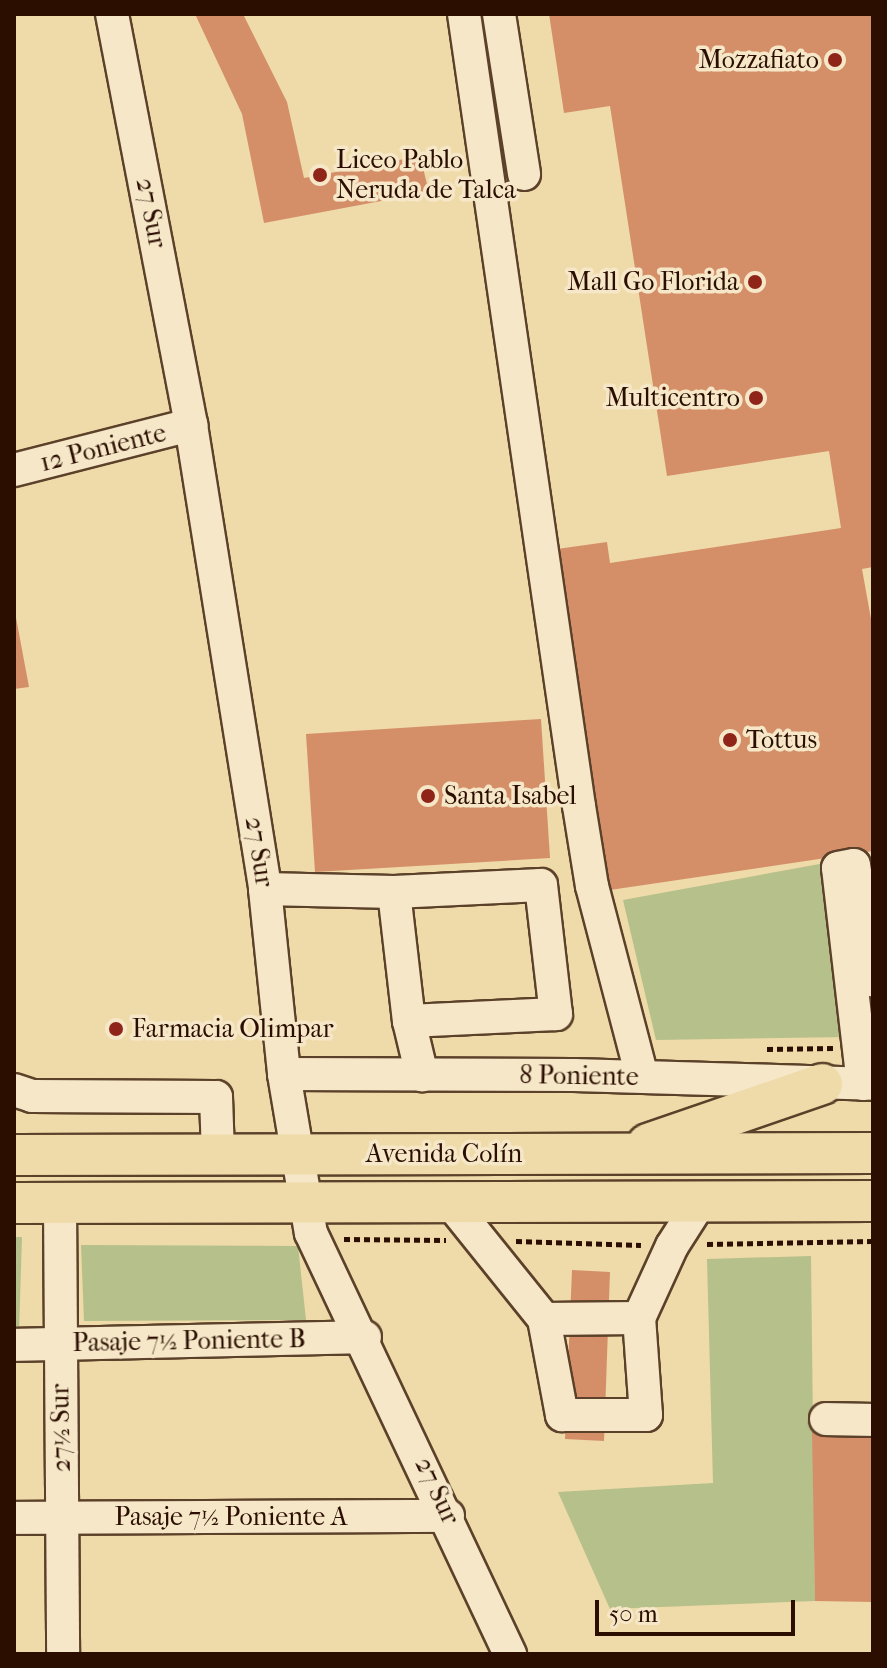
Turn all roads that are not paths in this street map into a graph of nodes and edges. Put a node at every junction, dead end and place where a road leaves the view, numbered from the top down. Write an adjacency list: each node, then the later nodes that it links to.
1 (112, 14): 5 (street, 27 Sur)
2 (464, 14): 13 (street)
3 (499, 14): 4 (street)
4 (524, 174)
5 (191, 425): 6 (street, 12 Poniente); 7 (street, 27 Sur)
6 (14, 470)
7 (265, 889): 8 (street); 11 (street, 27 Sur)
8 (394, 892): 10 (street); 10 (street)
9 (873, 980): 15 (street)
10 (409, 1021): 12 (street)
11 (284, 1074): 12 (street, 8 Poniente); 21 (street, 27 Sur)
12 (422, 1075): 13 (street, 8 Poniente)
13 (642, 1077): 14 (street, 8 Poniente)
14 (822, 1084): 15 (street, 8 Poniente); 18 (main road)
15 (868, 1084)
16 (14, 1090): 20 (street)
17 (873, 1153): 18 (main road, Avenida Colín)
18 (622, 1154): 21 (main road, Avenida Colín)
19 (14, 1155): 20 (main road, Avenida Colín)
20 (218, 1155): 21 (main road, Avenida Colín)
21 (299, 1155): 27 (street, 27 Sur)
22 (873, 1201): 24 (main road, Avenida Colín)
23 (450, 1202): 24 (main road, Avenida Colín); 27 (main road, Avenida Colín); 29 (street)
24 (700, 1202): 28 (street)
25 (14, 1203): 26 (main road, Avenida Colín)
26 (60, 1203): 27 (main road, Avenida Colín); 31 (street, 27½ Sur)
27 (310, 1218): 30 (street, 27 Sur)
28 (639, 1318): 29 (street); 29 (street)
29 (544, 1319)
30 (365, 1337): 31 (street, Pasaje 7½ Poniente B); 35 (street, 27 Sur)
31 (60, 1344): 32 (street, Pasaje 7½ Poniente B); 37 (street, 27½ Sur)
32 (14, 1345)
33 (826, 1419): 34 (street)
34 (873, 1420)
35 (448, 1516): 37 (street, Pasaje 7½ Poniente A); 39 (street, 27 Sur)
36 (14, 1518): 37 (street, Pasaje 7½ Poniente A)
37 (62, 1518): 38 (street, 27½ Sur)
38 (63, 1654)
39 (510, 1654)

